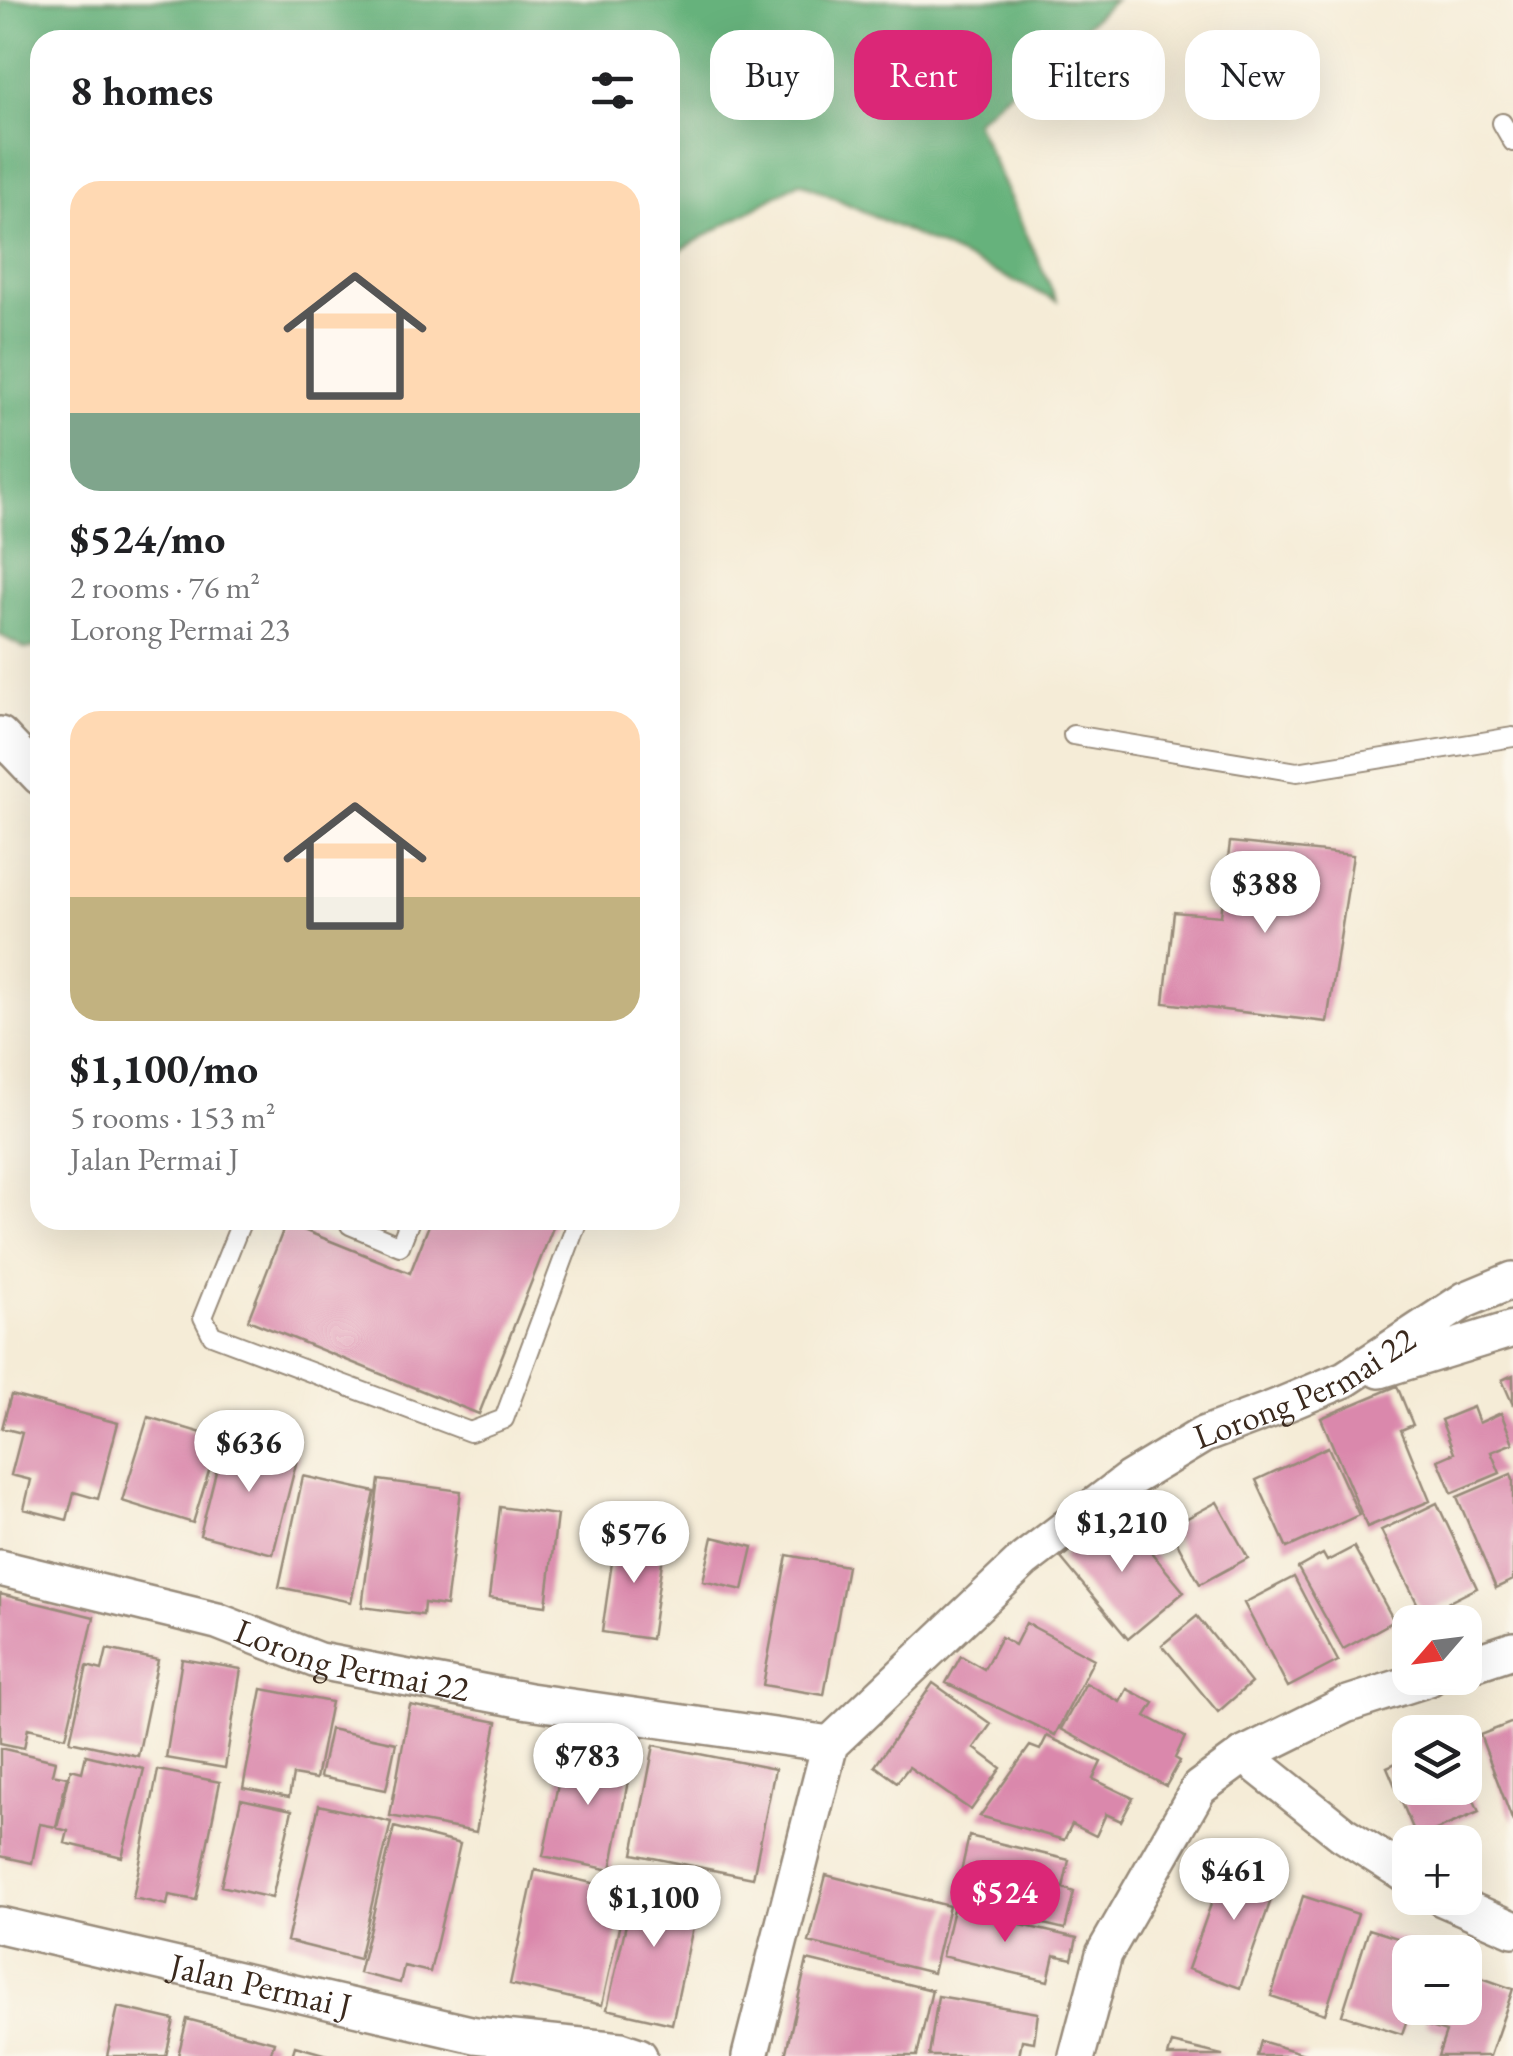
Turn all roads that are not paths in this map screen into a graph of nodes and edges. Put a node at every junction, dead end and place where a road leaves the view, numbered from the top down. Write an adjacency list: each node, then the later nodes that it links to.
1 (1502, 122): 2 (lane)
2 (1513, 142)
3 (0, 735): 6 (street)
4 (1074, 735): 5 (lane)
5 (1513, 737)
6 (30, 766)
7 (238, 1230): 10 (lane)
8 (365, 1230): 9 (lane)
9 (406, 1230)
10 (574, 1230)
11 (1513, 1280): 13 (street, Lorong Permai 22)
12 (1513, 1329): 13 (street)
13 (1345, 1379): 18 (street, Lorong Permai 22)
14 (0, 1568): 18 (street, Lorong Permai 22)
15 (1513, 1650): 16 (street)
16 (1482, 1660)
17 (1392, 1690): 19 (street)
18 (830, 1744): 25 (street)
19 (1244, 1755): 20 (street); 26 (street)
20 (1392, 1865)
21 (1481, 1915): 23 (street)
22 (0, 1924): 24 (street, Jalan Permai J)
23 (1513, 1929)
24 (639, 2056)
25 (750, 2056)
26 (1076, 2056)

